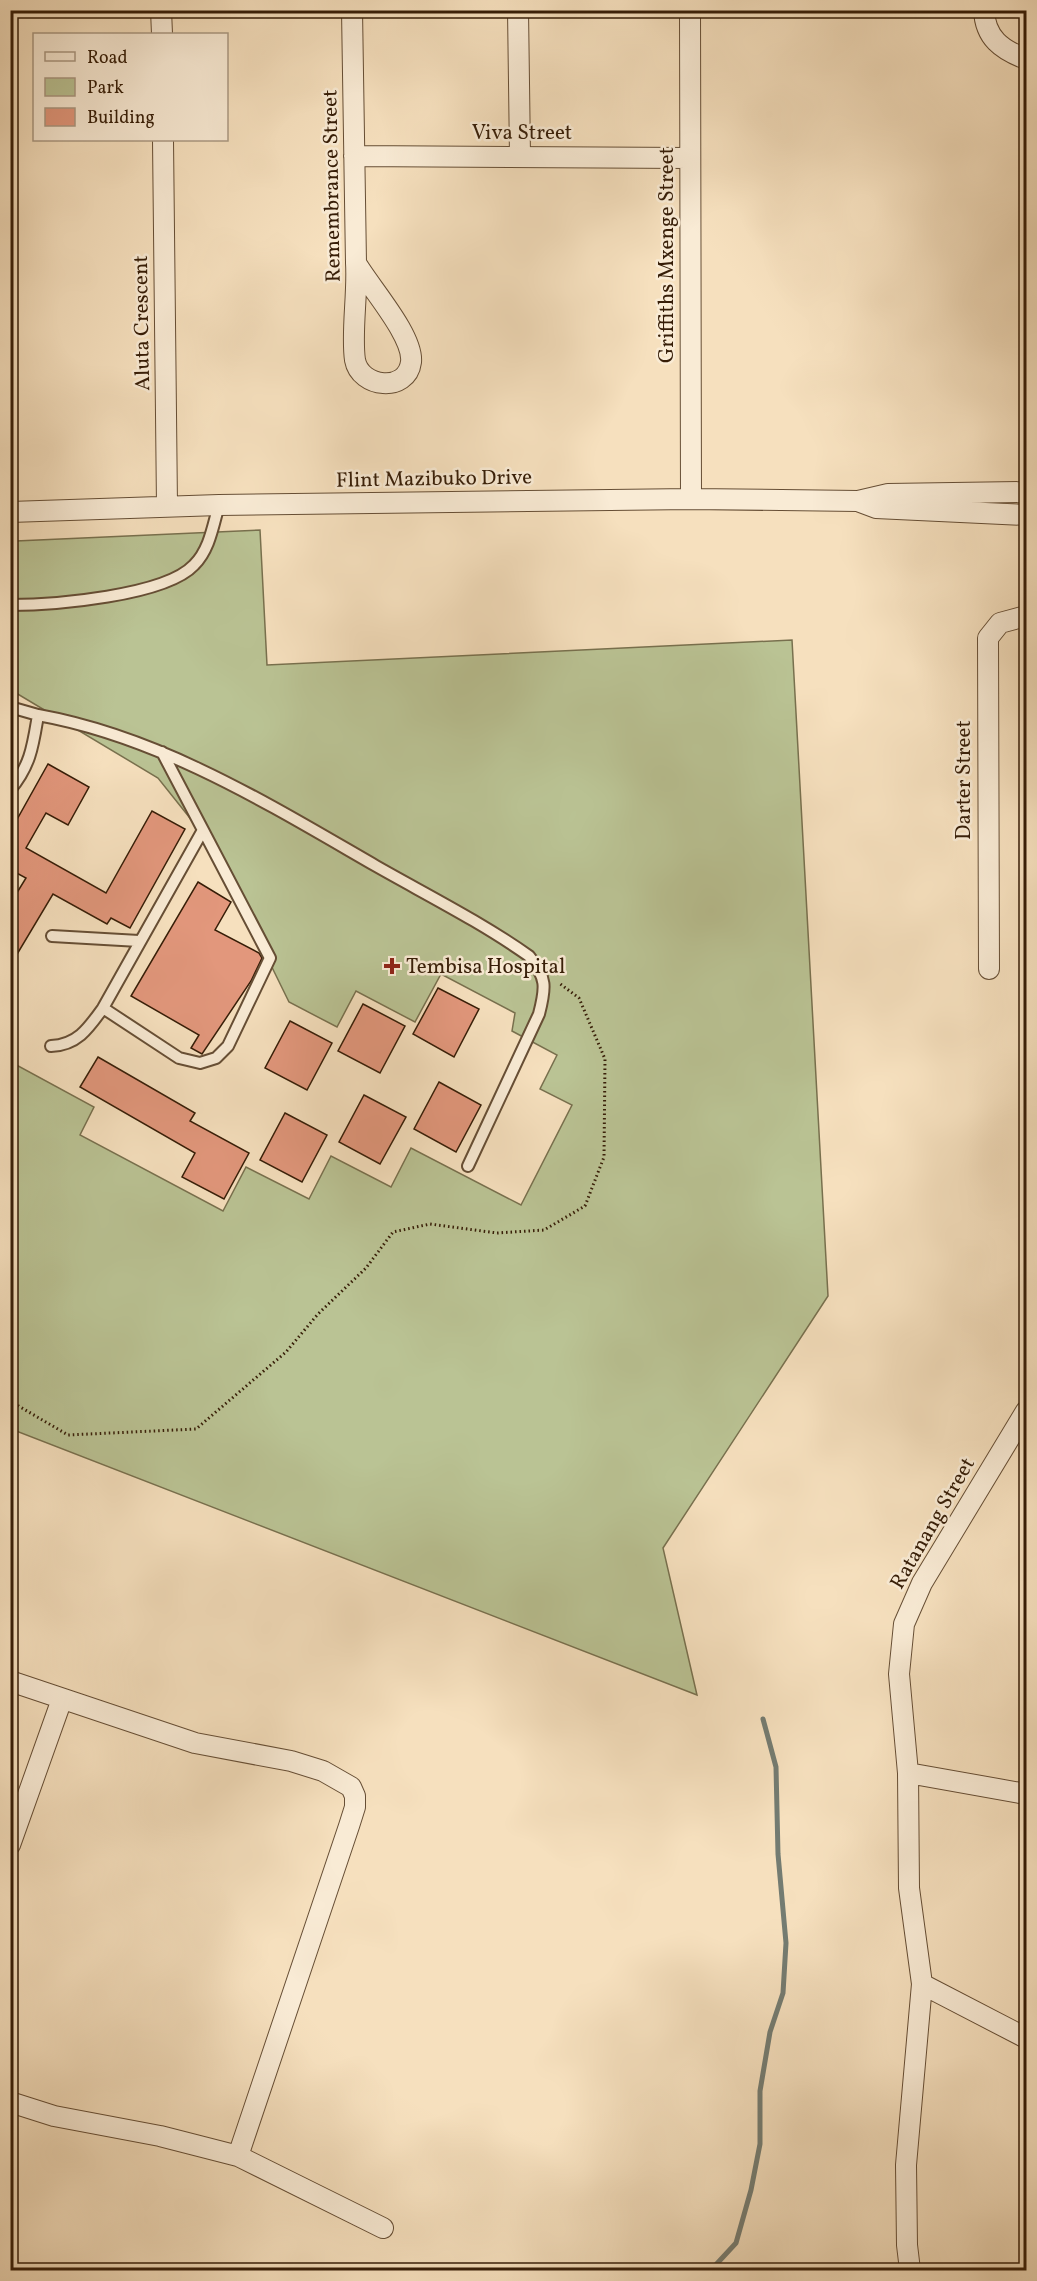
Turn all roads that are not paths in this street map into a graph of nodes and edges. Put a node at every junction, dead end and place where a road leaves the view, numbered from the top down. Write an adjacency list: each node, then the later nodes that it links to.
1 (161, 10): 6 (street)
2 (352, 10): 9 (street, Remembrance Street)
3 (518, 10): 10 (street)
4 (690, 10): 11 (street, Griffiths Mxenge Street)
5 (984, 10): 7 (street)
6 (162, 33)
7 (1026, 59)
8 (163, 141): 17 (street, Aluta Crescent)
9 (354, 156): 10 (street, Viva Street); 12 (street, Remembrance Street)
10 (520, 156): 11 (street, Viva Street)
11 (689, 158): 14 (street, Griffiths Mxenge Street)
12 (356, 263): 12 (street, Remembrance Street)
13 (1026, 492): 15 (street, Flint Mazibuko Drive)
14 (691, 499): 15 (street, Flint Mazibuko Drive); 16 (street, Flint Mazibuko Drive)
15 (858, 501): 19 (street, Flint Mazibuko Drive)
16 (219, 505): 17 (street, Flint Mazibuko Drive); 20 (lane)
17 (166, 506): 18 (street, Flint Mazibuko Drive)
18 (10, 512)
19 (1026, 515)
20 (10, 605)
21 (1026, 616): 29 (street, Darter Street)
22 (10, 707): 23 (lane)
23 (38, 715): 24 (lane); 25 (lane)
24 (162, 752): 26 (lane); 32 (lane)
25 (10, 790)
26 (202, 830): 28 (lane); 30 (lane)
27 (52, 936): 28 (lane)
28 (139, 941): 30 (lane)
29 (988, 969)
30 (103, 1008): 31 (lane)
31 (51, 1046)
32 (468, 1166)
33 (1026, 1411): 36 (street, Ratanang Street)
34 (10, 1681): 35 (street)
35 (62, 1699): 38 (street); 43 (street)
36 (908, 1773): 37 (street); 40 (street, Ratanang Street)
37 (1026, 1794)
38 (16, 1814): 39 (street)
39 (10, 1845)
40 (922, 1984): 41 (street); 45 (street, Ratanang Street)
41 (1026, 2038)
42 (10, 2102): 43 (street)
43 (238, 2156): 44 (street)
44 (382, 2228)
45 (910, 2271)

